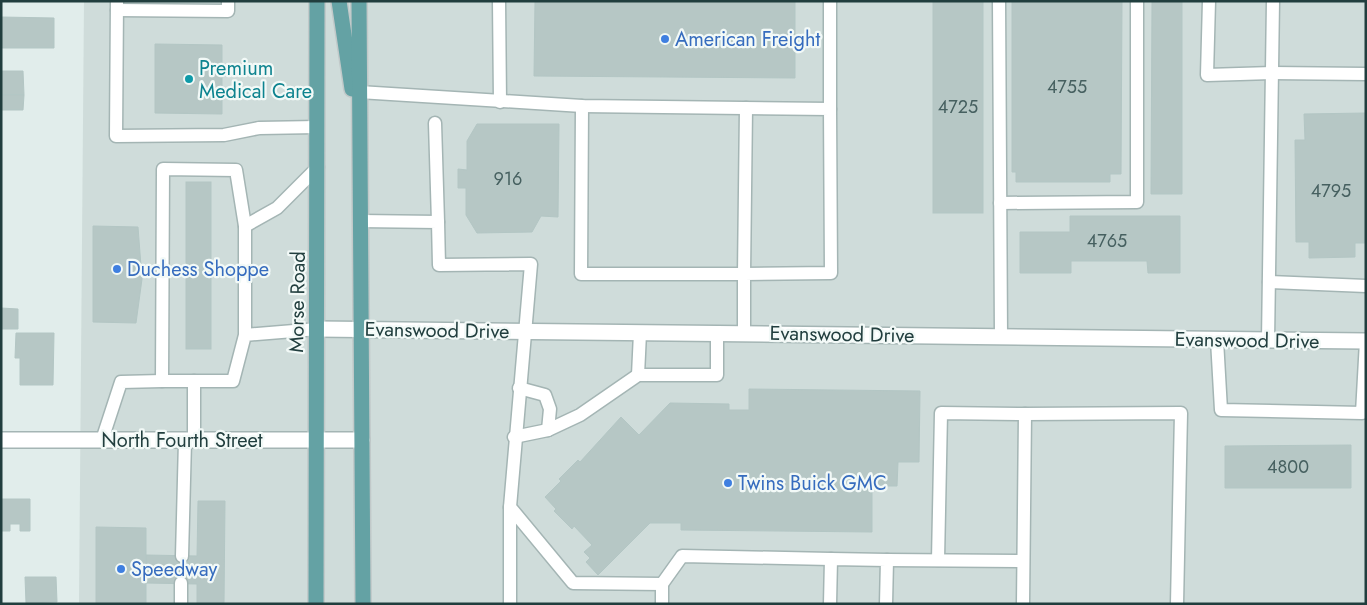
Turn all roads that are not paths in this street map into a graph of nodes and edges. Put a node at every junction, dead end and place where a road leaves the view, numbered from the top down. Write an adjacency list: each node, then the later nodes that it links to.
1 (228, 1): 11 (lane)
2 (317, 1): 20 (main road, Morse Road)
3 (339, 1): 21 (main road)
4 (359, 1): 14 (main road)
5 (499, 1): 15 (lane)
6 (830, 1): 18 (lane)
7 (1000, 1): 23 (lane)
8 (1137, 1): 23 (lane)
9 (1209, 1): 12 (lane)
10 (1273, 1): 12 (lane)
11 (117, 6): 20 (lane)
12 (1272, 73): 13 (lane); 28 (lane)
13 (1366, 74)
14 (359, 92): 15 (lane); 21 (main road)
15 (500, 102): 16 (lane)
16 (582, 106): 17 (lane); 27 (lane)
17 (746, 108): 18 (lane); 27 (lane)
18 (830, 109): 27 (lane)
19 (435, 123): 25 (lane)
20 (318, 127): 22 (main road, Morse Road)
21 (360, 135): 24 (main road)
22 (318, 167): 26 (lane); 30 (main road, Morse Road)
23 (1000, 203): 37 (lane)
24 (360, 221): 25 (lane); 31 (main road)
25 (438, 222): 32 (lane)
26 (245, 226): 36 (lane); 42 (lane)
27 (744, 274): 35 (lane)
28 (1269, 282): 29 (lane); 39 (lane)
29 (1366, 286)
30 (318, 329): 31 (street, Evanswood Drive); 36 (lane); 52 (main road, Morse Road)
31 (361, 329): 32 (street, Evanswood Drive); 50 (main road)
32 (526, 331): 33 (street, Evanswood Drive); 44 (lane)
33 (640, 333): 34 (street, Evanswood Drive); 41 (lane)
34 (717, 333): 35 (street, Evanswood Drive); 41 (lane)
35 (744, 333): 37 (street, Evanswood Drive)
36 (245, 335): 43 (lane)
37 (1001, 336): 38 (street, Evanswood Drive)
38 (1217, 340): 39 (street, Evanswood Drive); 40 (lane)
39 (1268, 341): 40 (street, Evanswood Drive)
40 (1366, 341)
41 (638, 375): 46 (lane)
42 (162, 381): 43 (lane); 49 (lane)
43 (194, 381): 51 (lane)
44 (519, 388): 46 (lane); 47 (lane)
45 (1025, 414): 57 (lane); 58 (lane); 69 (lane)
46 (548, 430): 47 (lane)
47 (514, 437): 53 (lane)
48 (1, 440): 49 (street, North Fourth Street)
49 (102, 440): 51 (street, North Fourth Street)
50 (362, 440): 52 (street, North Fourth Street); 63 (main road)
51 (190, 441): 52 (street, North Fourth Street); 54 (lane)
52 (315, 441): 62 (main road, Morse Road)
53 (510, 506): 60 (lane); 64 (lane)
54 (182, 556)
55 (831, 559): 56 (lane); 60 (lane); 66 (lane)
56 (887, 560): 57 (lane); 67 (lane)
57 (938, 560): 58 (lane)
58 (1023, 561): 68 (lane)
59 (181, 583): 61 (lane)
60 (662, 584): 65 (lane)
61 (181, 604)
62 (316, 604)
63 (363, 604)
64 (510, 604)
65 (662, 604)
66 (830, 604)
67 (886, 604)
68 (1023, 604)
69 (1177, 604)

